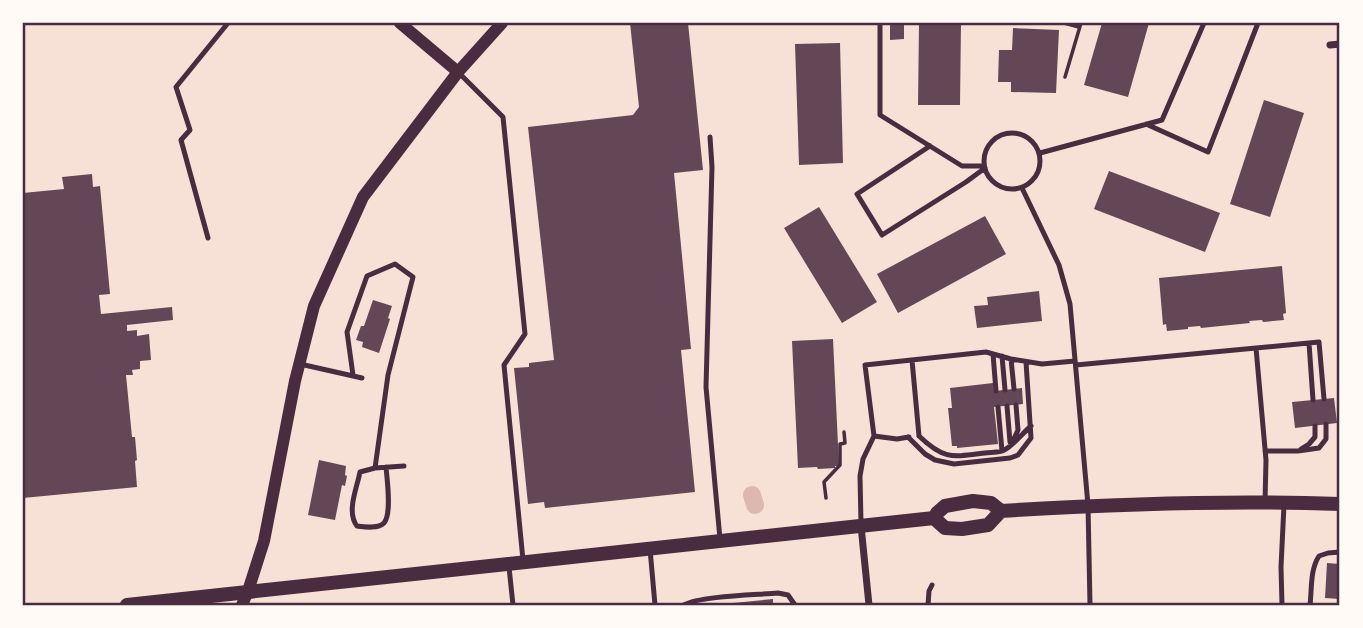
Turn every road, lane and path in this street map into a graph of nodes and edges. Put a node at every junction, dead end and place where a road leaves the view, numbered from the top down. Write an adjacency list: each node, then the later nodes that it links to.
1 (228, 23): 19 (lane)
2 (400, 23): 11 (street)
3 (502, 23): 11 (street)
4 (880, 23): 15 (lane)
5 (1064, 23): 8 (path)
6 (1204, 23): 13 (lane)
7 (1258, 23): 13 (lane)
8 (1080, 25): 12 (path)
9 (1340, 44): 10 (street)
10 (1330, 45)
11 (458, 72): 27 (street); 64 (lane)
12 (1065, 76)
13 (1146, 124): 16 (lane)
14 (710, 137): 61 (lane)
15 (930, 146): 17 (lane); 17 (lane)
16 (1040, 153): 17 (lane); 18 (lane)
17 (985, 167): 18 (lane)
18 (1022, 188): 28 (lane)
19 (208, 238)
20 (1308, 343): 21 (lane); 34 (lane); 35 (lane)
21 (1256, 348): 28 (lane); 48 (lane)
22 (993, 354): 23 (lane); 25 (lane); 33 (lane)
23 (1002, 356): 24 (lane); 32 (lane)
24 (1012, 359): 26 (lane); 31 (lane)
25 (912, 360): 43 (lane); 44 (lane)
26 (1026, 362): 28 (lane); 40 (lane)
27 (300, 363): 29 (lane); 66 (street)
28 (1075, 363): 57 (lane)
29 (353, 375): 30 (lane); 52 (lane)
30 (362, 378)
31 (1014, 389)
32 (1005, 390)
33 (996, 391)
34 (1324, 399)
35 (1313, 400)
36 (1016, 405): 46 (lane)
37 (1007, 406): 46 (lane)
38 (998, 407): 47 (lane)
39 (1326, 424): 49 (lane)
40 (1031, 426): 45 (lane); 46 (lane)
41 (1315, 426): 49 (lane)
42 (844, 432): 53 (path)
43 (874, 436): 45 (lane); 60 (lane)
44 (919, 436): 45 (lane); 47 (lane)
45 (908, 437)
46 (1011, 446): 47 (lane)
47 (1002, 451)
48 (1265, 451): 49 (lane); 54 (lane)
49 (1298, 451)
50 (404, 466): 51 (lane)
51 (386, 467): 52 (lane); 52 (lane)
52 (375, 468)
53 (826, 498)
54 (1265, 502): 55 (main road); 57 (main road)
55 (1284, 502): 56 (main road); 76 (lane)
56 (1340, 504)
57 (1088, 505): 58 (main road); 75 (lane)
58 (1001, 511): 59 (main road); 59 (main road)
59 (934, 518): 60 (main road)
60 (861, 525): 61 (main road); 73 (street)
61 (720, 541): 62 (main road)
62 (649, 549): 64 (main road); 70 (lane)
63 (1340, 552): 77 (lane)
64 (516, 564): 66 (main road); 69 (lane)
65 (932, 585): 74 (lane)
66 (248, 591): 67 (main road); 68 (street)
67 (127, 605)
68 (242, 605)
69 (513, 605)
70 (655, 605)
71 (684, 605): 72 (lane)
72 (795, 605)
73 (869, 605)
74 (928, 605)
75 (1090, 605)
76 (1282, 605)
77 (1310, 605)

